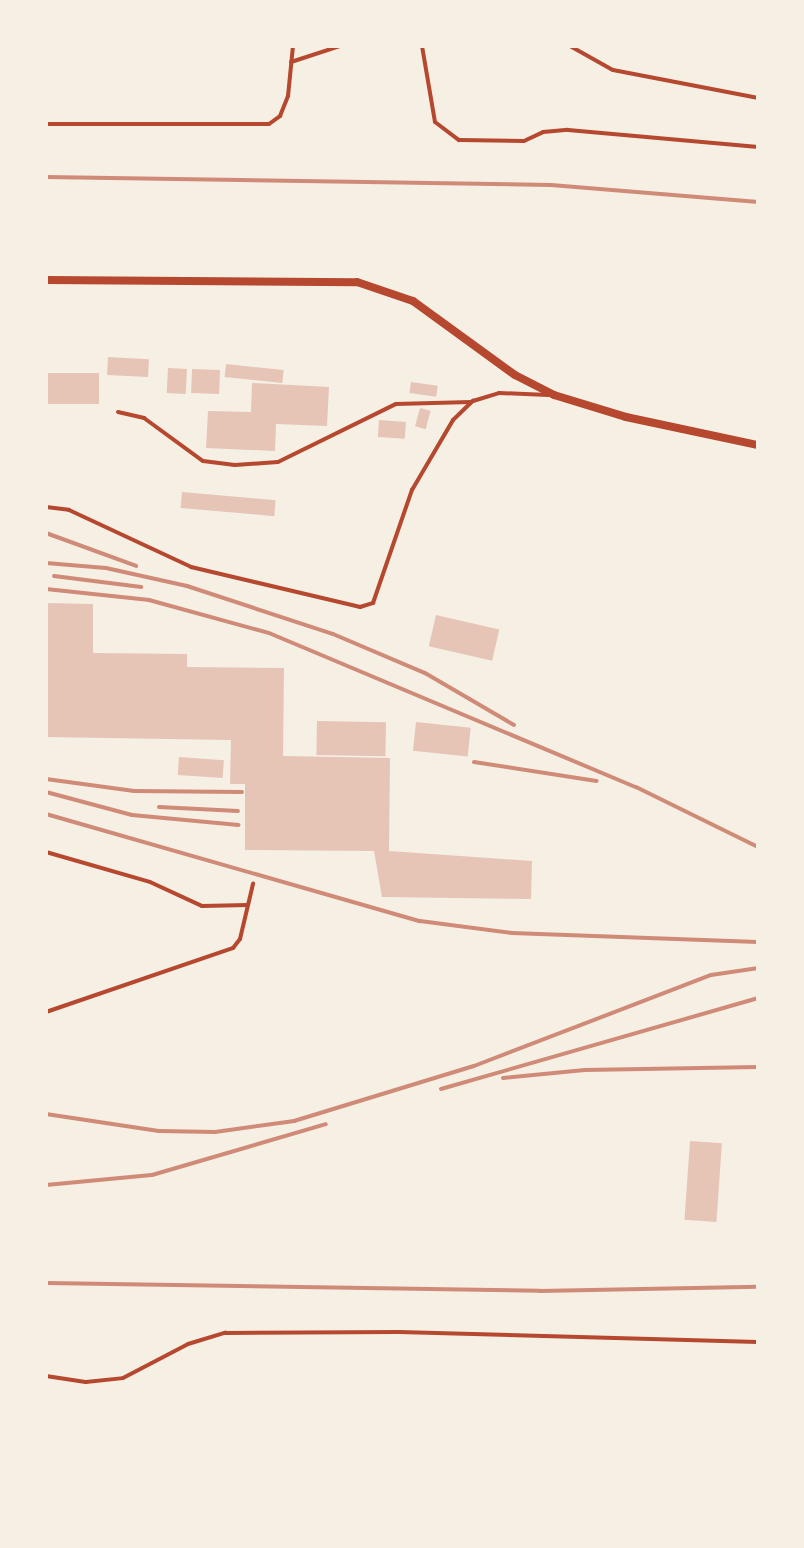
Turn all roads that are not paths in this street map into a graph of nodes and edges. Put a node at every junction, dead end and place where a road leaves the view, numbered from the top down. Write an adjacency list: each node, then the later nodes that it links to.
1 (293, 46): 5 (lane)
2 (340, 46): 5 (lane)
3 (422, 46): 8 (lane)
4 (570, 46): 6 (lane)
5 (291, 62): 7 (lane)
6 (758, 98)
7 (46, 124)
8 (758, 147)
9 (46, 280): 10 (street)
10 (554, 395): 11 (lane); 13 (street)
11 (473, 401): 12 (lane); 14 (lane)
12 (118, 412)
13 (758, 445)
14 (46, 507)
15 (46, 852): 17 (lane)
16 (253, 884): 17 (lane)
17 (248, 905): 18 (lane)
18 (46, 1012)
19 (758, 1342): 20 (lane)
20 (46, 1376)

